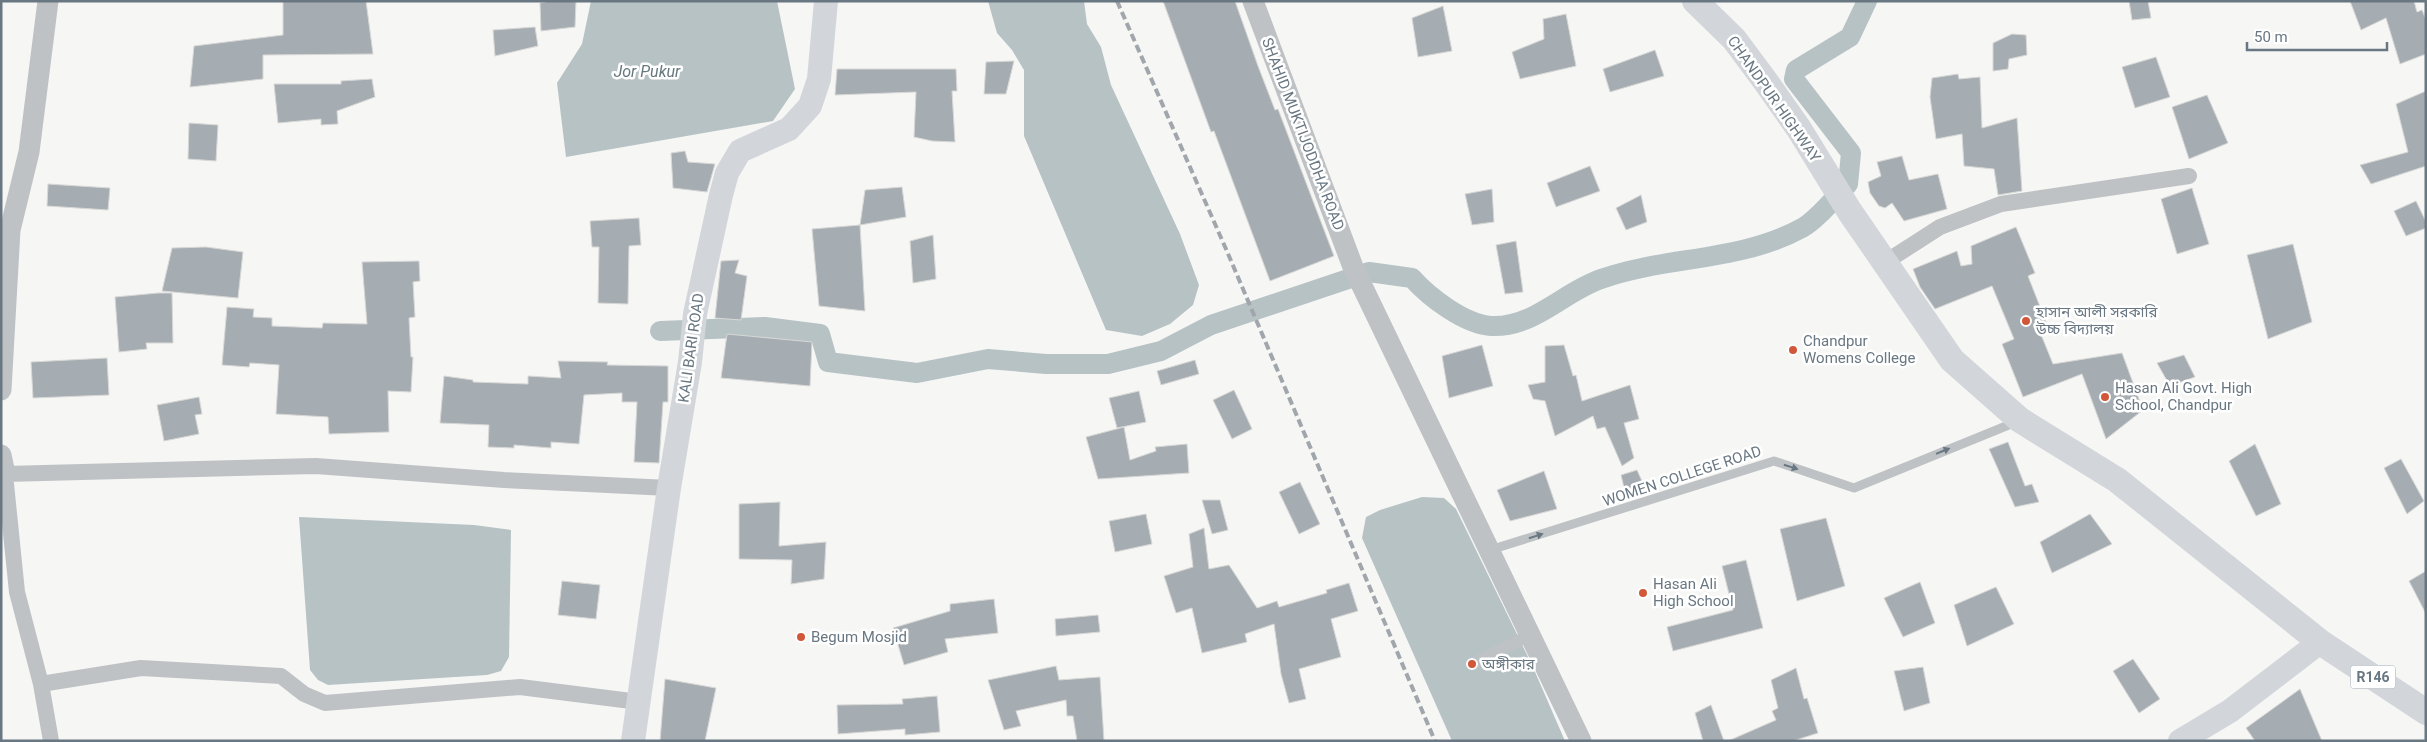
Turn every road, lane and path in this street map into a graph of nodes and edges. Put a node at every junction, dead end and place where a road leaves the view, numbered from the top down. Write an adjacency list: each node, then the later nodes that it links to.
1 (48, 1): 7 (street)
2 (826, 1): 10 (main road, KALI BARI ROAD)
3 (1253, 1): 11 (street, SHAHID MUKTIJODDHA ROAD)
4 (1695, 1): 6 (main road, CHANDPUR HIGHWAY)
5 (2189, 176): 6 (street)
6 (1884, 263): 8 (main road, CHANDPUR HIGHWAY)
7 (1, 390)
8 (2020, 420): 11 (lane, WOMEN COLLEGE ROAD, one-way to 8); 13 (main road, CHANDPUR HIGHWAY)
9 (3, 464): 10 (street); 15 (street)
10 (669, 488): 16 (main road, KALI BARI ROAD)
11 (1490, 551): 12 (street, SHAHID MUKTIJODDHA ROAD)
12 (1530, 635): 14 (street); 20 (street, SHAHID MUKTIJODDHA ROAD)
13 (2320, 642): 17 (main road, R146); 21 (main road)
14 (1472, 664)
15 (41, 684): 16 (street); 18 (street)
16 (639, 702): 19 (main road, KALI BARI ROAD)
17 (2426, 712)
18 (51, 741)
19 (633, 741)
20 (1581, 741)
21 (2180, 741)

